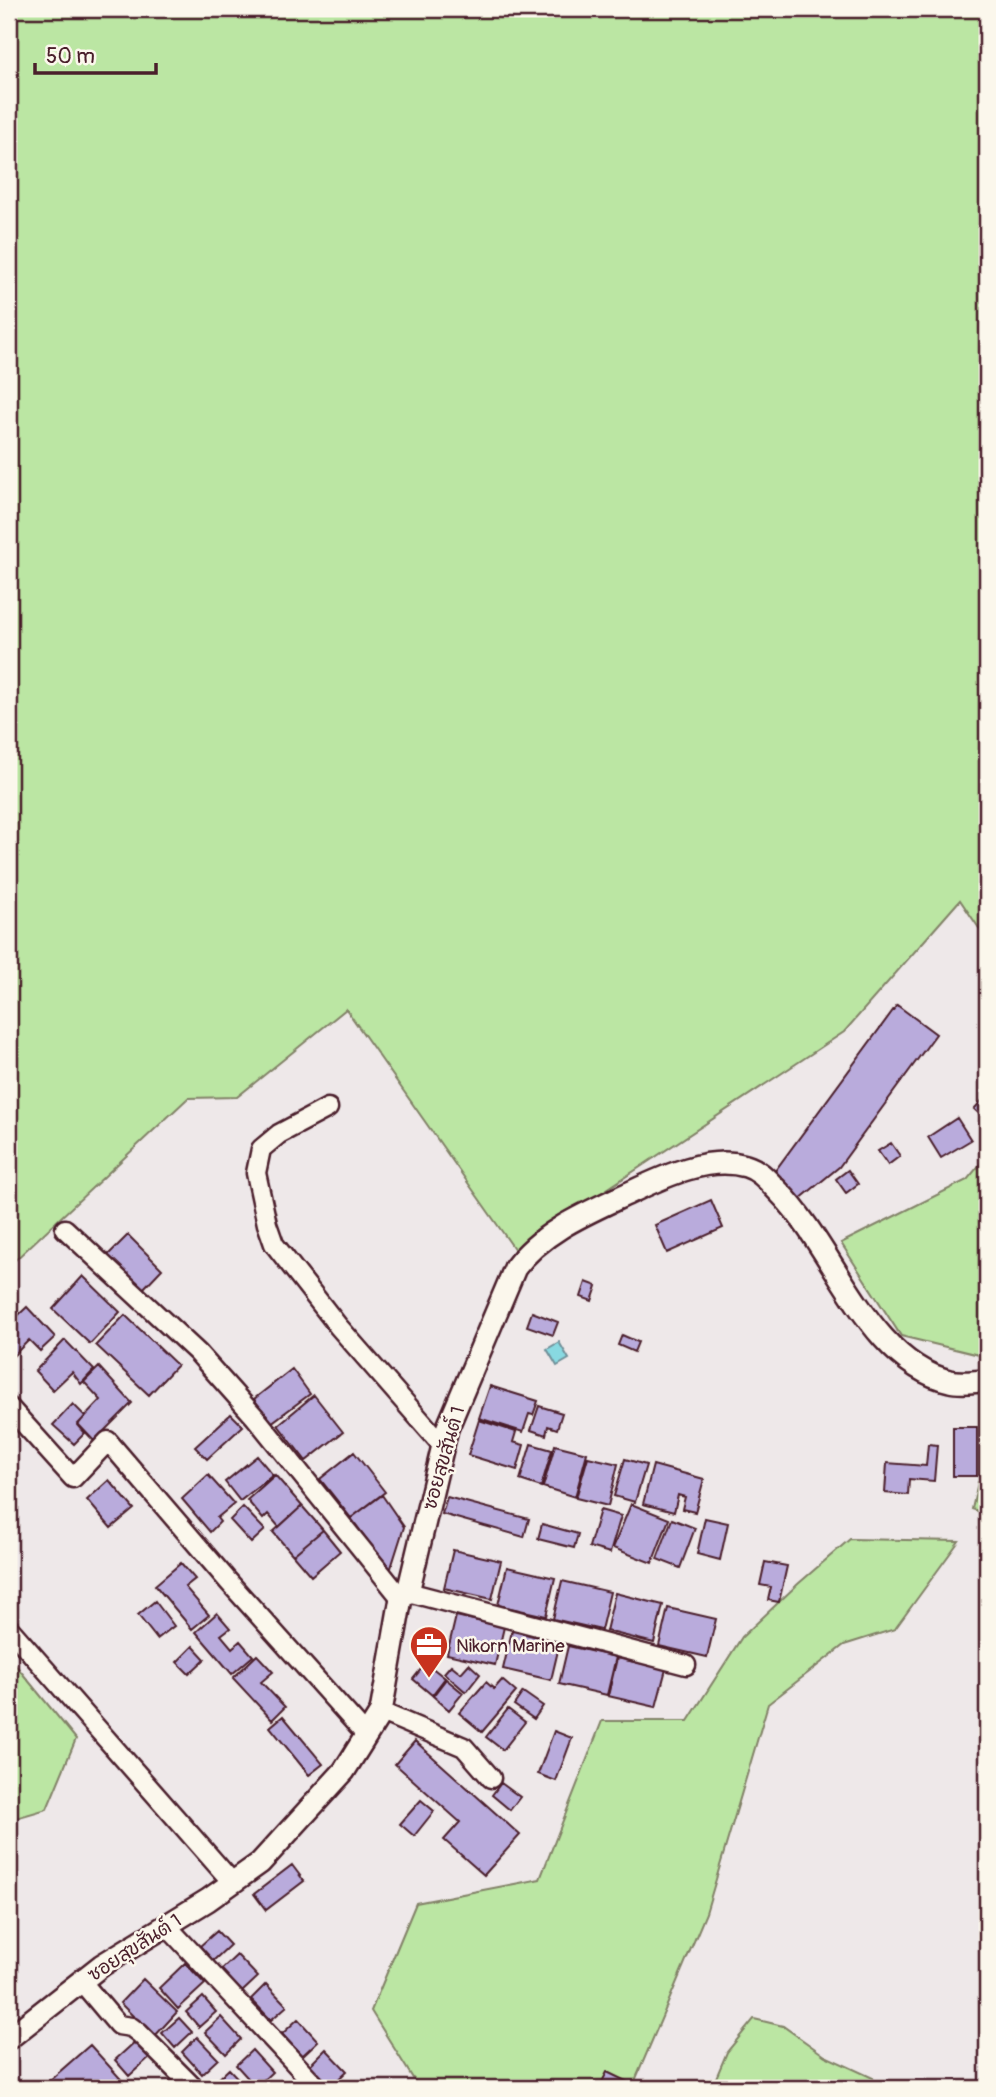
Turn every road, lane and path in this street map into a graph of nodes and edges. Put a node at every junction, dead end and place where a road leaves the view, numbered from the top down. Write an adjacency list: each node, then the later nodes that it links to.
1 (328, 1108): 5 (street)
2 (65, 1230): 6 (street)
3 (987, 1381): 5 (street, ซอยสุขสันต์ 1)
4 (9, 1407): 10 (street)
5 (443, 1446): 6 (street, ซอยสุขสันต์ 1)
6 (405, 1595): 8 (street); 9 (street, ซอยสุขสันต์ 1)
7 (9, 1628): 12 (street)
8 (686, 1665)
9 (381, 1712): 10 (street, ซอยสุขสันต์ 1); 11 (street)
10 (368, 1736): 12 (street, ซอยสุขสันต์ 1)
11 (491, 1778)
12 (232, 1882): 13 (street, ซอยสุขสันต์ 1)
13 (166, 1925): 14 (street, ซอยสุขสันต์ 1); 17 (street)
14 (80, 1981): 15 (street, ซอยสุขสันต์ 1); 16 (street)
15 (9, 2038)
16 (194, 2088)
17 (318, 2088)

